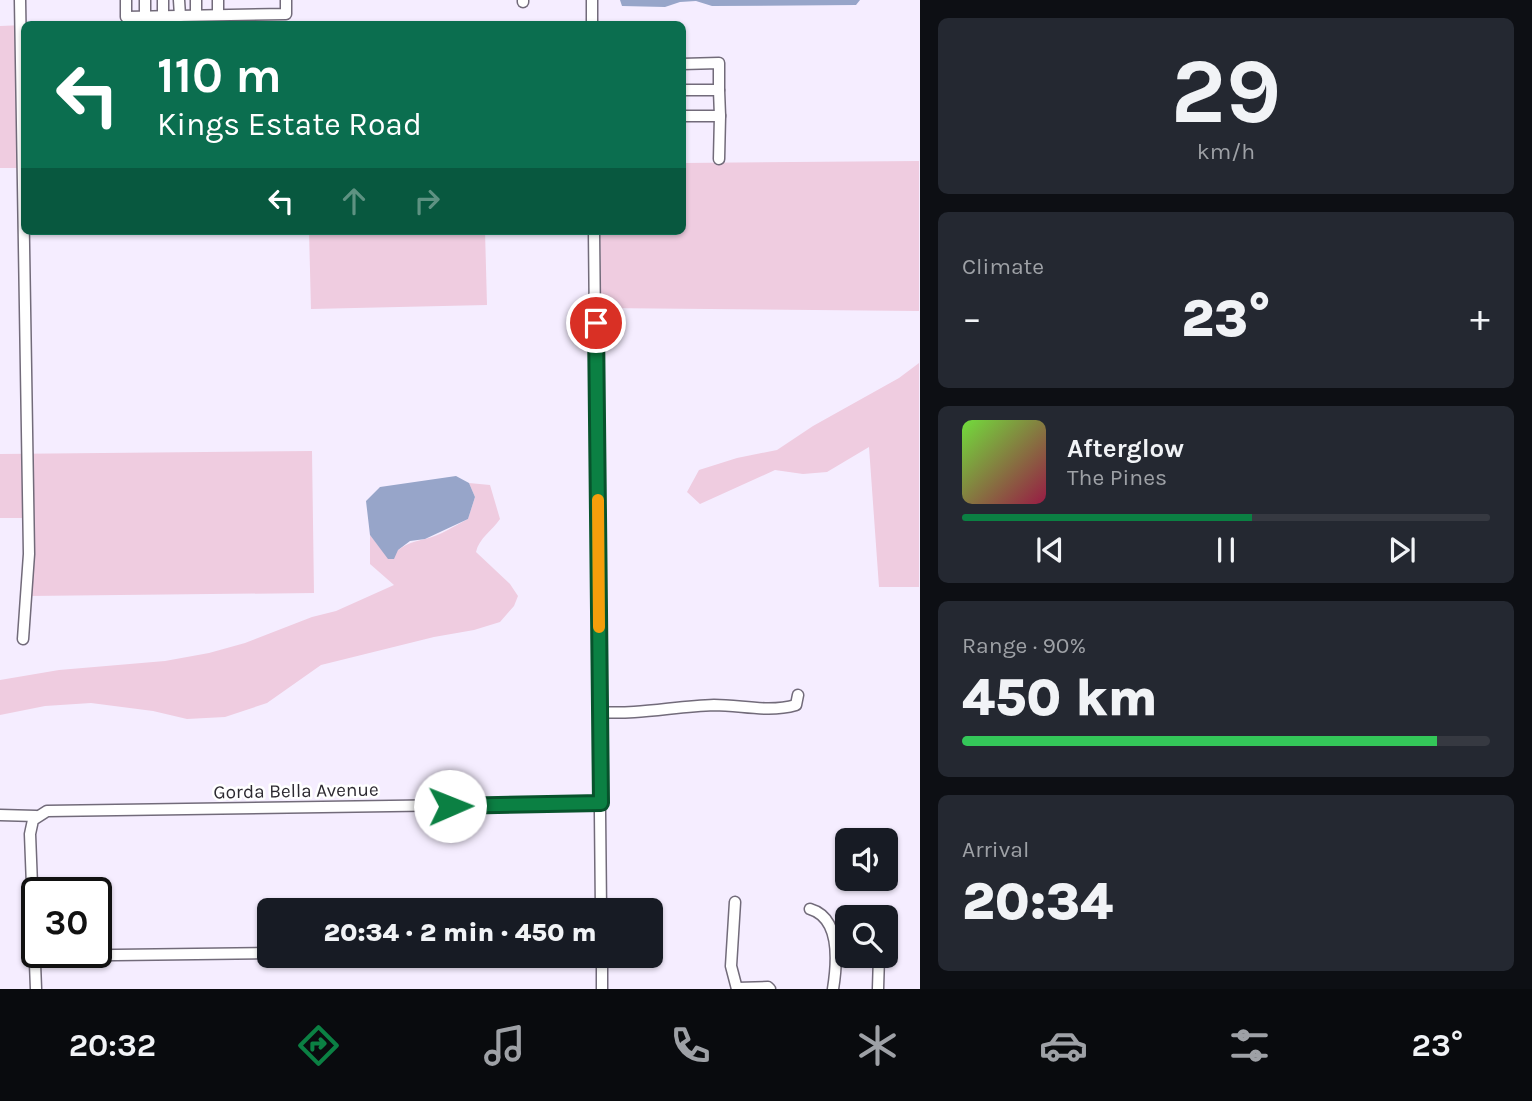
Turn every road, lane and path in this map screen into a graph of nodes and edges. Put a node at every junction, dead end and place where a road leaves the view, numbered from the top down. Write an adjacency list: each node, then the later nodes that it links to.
1 (20, 0): 16 (street)
2 (125, 0): 12 (street)
3 (145, 0): 12 (street)
4 (163, 0): 13 (street)
5 (179, 0): 14 (street)
6 (196, 0): 10 (street)
7 (218, 0): 11 (street)
8 (286, 0): 11 (street)
9 (592, 0): 15 (street)
10 (196, 15): 11 (street); 14 (street)
11 (218, 15)
12 (145, 16): 13 (street)
13 (163, 16): 14 (street)
14 (180, 16)
15 (592, 21)
16 (21, 60)
17 (686, 64): 19 (street)
18 (686, 90): 19 (street)
19 (719, 90): 21 (street)
20 (686, 116): 21 (street)
21 (720, 116): 22 (street)
22 (719, 159)
23 (24, 235): 25 (street)
24 (594, 235): 27 (street)
25 (23, 639)
26 (798, 695): 27 (street)
27 (600, 712): 28 (street)
28 (601, 803): 30 (street, Gorda Bella Avenue); 32 (street)
29 (0, 815): 30 (street, Gorda Bella Avenue)
30 (36, 816): 31 (street)
31 (32, 877)
32 (601, 898)
33 (735, 902): 40 (street)
34 (810, 909): 44 (street)
35 (257, 953): 36 (street)
36 (112, 955)
37 (36, 968): 41 (street)
38 (602, 968): 42 (street)
39 (879, 968): 45 (street)
40 (737, 988): 43 (street)
41 (36, 989)
42 (602, 989)
43 (769, 989)
44 (833, 989)
45 (878, 989)

